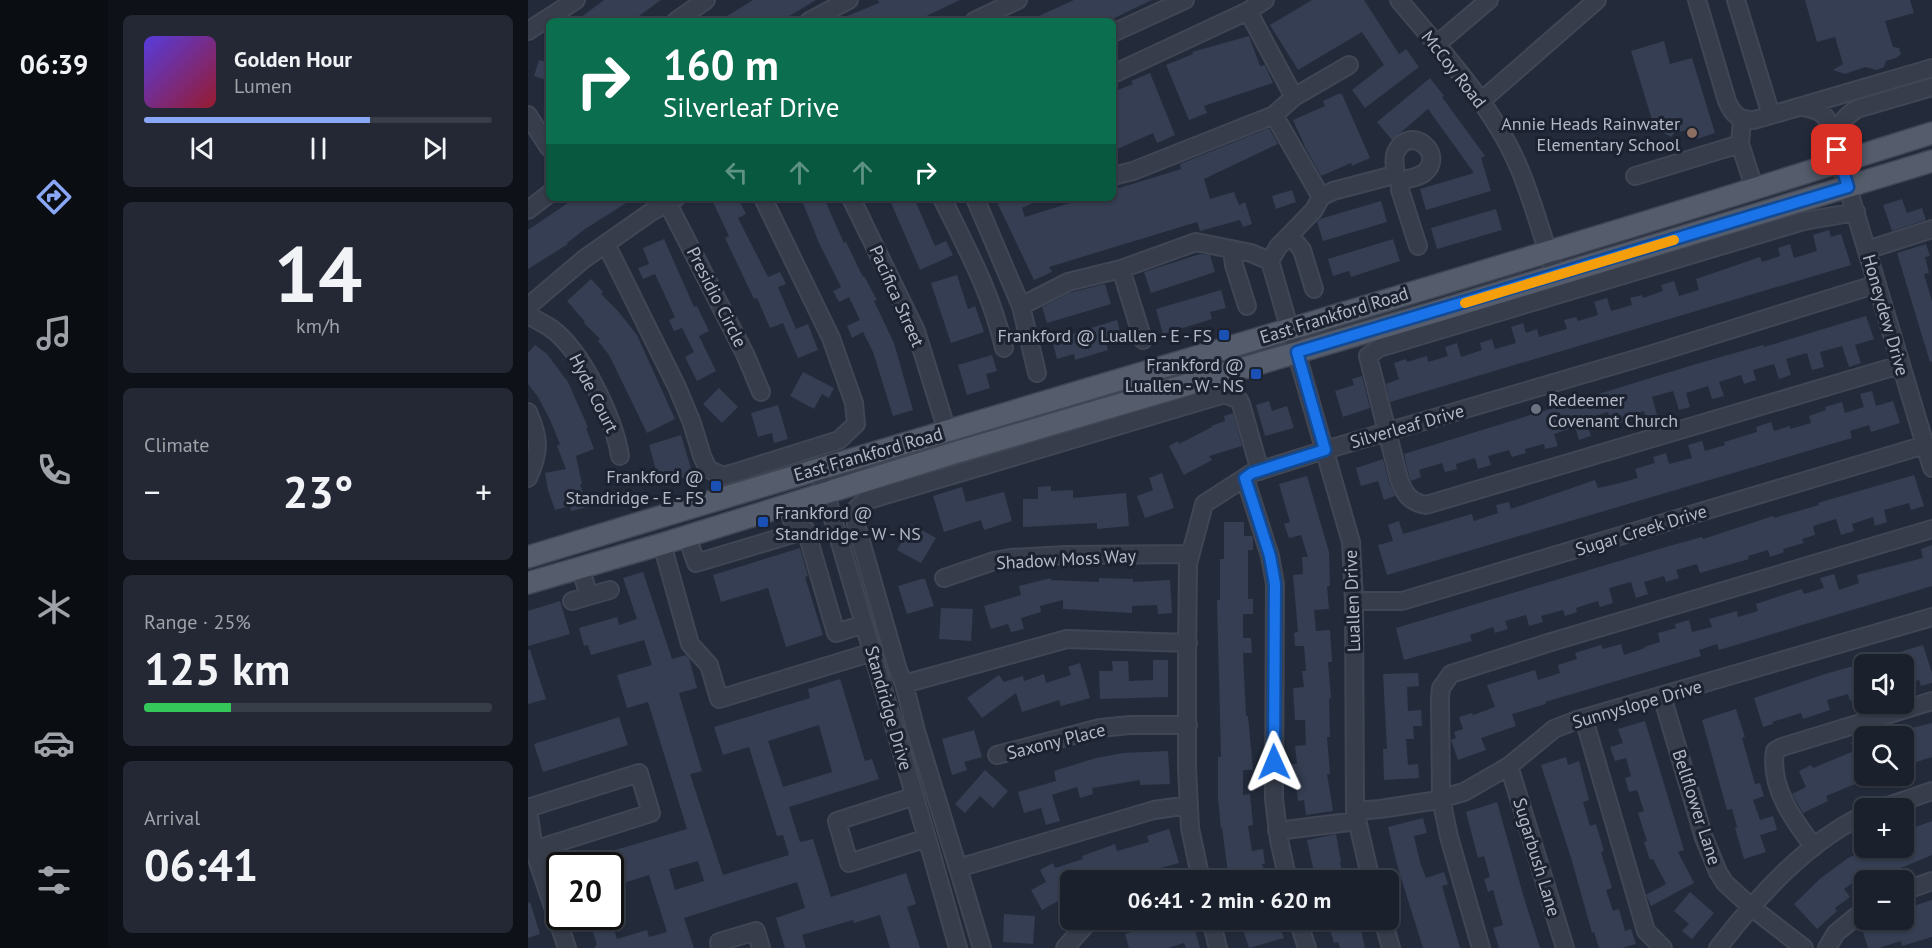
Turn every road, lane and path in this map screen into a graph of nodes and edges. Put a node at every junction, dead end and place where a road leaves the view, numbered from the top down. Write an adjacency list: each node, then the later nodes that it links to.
1 (576, 0): 13 (street)
2 (706, 0): 14 (street)
3 (849, 0): 15 (street)
4 (1018, 0): 16 (street)
5 (1185, 0): 19 (street)
6 (1265, 0): 12 (street)
7 (1399, 0): 20 (street, McCoy Road)
8 (1489, 0): 20 (street)
9 (1597, 0): 26 (street)
10 (1697, 0): 31 (street)
11 (1739, 1): 30 (street)
12 (1248, 11): 23 (street); 25 (street)
13 (548, 18)
14 (680, 18)
15 (815, 18)
16 (980, 18)
17 (546, 19): 18 (street)
18 (528, 31)
19 (1116, 32)
20 (1436, 45): 26 (street, McCoy Road)
21 (1349, 65): 25 (street)
22 (1932, 68): 27 (street)
23 (1116, 73)
24 (1932, 87): 33 (street)
25 (1294, 97): 29 (street)
26 (1480, 102): 58 (street, McCoy Road)
27 (1800, 107): 30 (street); 33 (street, Honeydew Drive)
28 (528, 115): 34 (street)
29 (1274, 115): 38 (street); 43 (street)
30 (1771, 116): 31 (street)
31 (1742, 120): 35 (street)
32 (1932, 133): 37 (main road, East Frankford Road)
33 (1833, 138): 37 (street, Honeydew Drive)
34 (546, 143)
35 (1740, 144): 39 (street); 41 (street)
36 (1932, 161): 40 (main road, East Frankford Road)
37 (1840, 162): 40 (street, Honeydew Drive); 41 (main road, East Frankford Road)
38 (1116, 175)
39 (1635, 176)
40 (1848, 187): 51 (street, Honeydew Drive); 61 (main road, East Frankford Road)
41 (1754, 188): 58 (main road, East Frankford Road)
42 (546, 196): 50 (street)
43 (1321, 197): 53 (street); 55 (street)
44 (668, 201): 54 (street)
45 (670, 201): 74 (street, Presidio Circle)
46 (764, 201): 54 (street)
47 (852, 201): 76 (street, Pacifica Street)
48 (943, 201): 70 (street)
49 (976, 201): 64 (street)
50 (528, 210)
51 (1856, 212): 57 (street, Honeydew Drive); 77 (street)
52 (1932, 229): 57 (street)
53 (1290, 235): 59 (street); 63 (street)
54 (606, 244): 66 (street)
55 (1418, 246)
56 (1232, 249): 59 (street); 60 (street); 65 (street)
57 (1867, 250): 62 (street, Honeydew Drive)
58 (1547, 252): 61 (street, McCoy Road); 68 (main road, East Frankford Road)
59 (1270, 261): 68 (street, Luallen Drive)
60 (1121, 269): 64 (street); 69 (street)
61 (1556, 275): 71 (main road, East Frankford Road)
62 (1877, 284): 72 (street, Honeydew Drive); 77 (street, Silverleaf Drive)
63 (1314, 290)
64 (1021, 306): 73 (street)
65 (1247, 306)
66 (528, 310)
67 (528, 315): 80 (street, Hyde Court)
68 (1289, 328): 71 (street, Luallen Drive); 76 (main road, East Frankford Road)
69 (1143, 340)
70 (1004, 348)
71 (1297, 352): 79 (street, Luallen Drive); 85 (main road, East Frankford Road)
72 (1900, 365): 77 (street); 78 (street, Honeydew Drive)
73 (1036, 373)
74 (760, 392)
75 (528, 412): 84 (street)
76 (947, 431): 81 (main road, East Frankford Road)
77 (1386, 432): 79 (street, Silverleaf Drive)
78 (1925, 445): 82 (street, Honeydew Drive); 101 (street, Sugar Creek Drive)
79 (1325, 450): 83 (street, Silverleaf Drive); 101 (street, Luallen Drive)
80 (620, 456)
81 (818, 468): 85 (street, Standridge Drive); 92 (main road, East Frankford Road)
82 (1932, 468)
83 (1253, 474): 91 (street, Silverleaf Drive); 106 (street); 121 (street)
84 (528, 478)
85 (825, 493): 86 (main road, East Frankford Road); 94 (street, Standridge Drive)
86 (787, 504): 88 (street); 89 (main road, East Frankford Road)
87 (1932, 529): 116 (street)
88 (796, 533): 89 (street); 96 (street)
89 (687, 536): 90 (main road, East Frankford Road)
90 (662, 544): 93 (main road, East Frankford Road); 105 (street)
91 (1190, 554): 95 (street, Shadow Moss Way); 104 (street, Silverleaf Drive)
92 (528, 557)
93 (580, 567): 97 (main road, East Frankford Road); 99 (street)
94 (849, 573): 96 (street); 103 (street, Standridge Drive)
95 (944, 578)
96 (821, 582): 103 (street)
97 (528, 583)
98 (610, 590): 99 (street)
99 (588, 596): 100 (street)
100 (572, 601)
101 (1354, 601): 119 (street, Luallen Drive)
102 (1932, 617): 107 (street, Sunnyslope Drive)
103 (864, 624): 105 (street, Standridge Drive)
104 (1188, 643): 106 (street); 110 (street, Silverleaf Drive)
105 (873, 652): 114 (street, Standridge Drive)
106 (904, 684): 125 (street)
107 (1662, 696): 109 (street, Sunnyslope Drive); 131 (street, Bellflower Lane)
108 (1932, 701): 123 (street)
109 (1584, 719): 112 (street, Sunnyslope Drive); 148 (street)
110 (1188, 726): 111 (street, Saxony Place); 117 (street, Silverleaf Drive)
111 (997, 755)
112 (1509, 766): 116 (street, Sunnyslope Drive); 147 (street, Sugarbush Lane)
113 (1932, 791): 115 (street)
114 (915, 796): 122 (street, Standridge Drive); 122 (street)
115 (1911, 798)
116 (1441, 799): 119 (street, Sunnyslope Drive); 146 (street)
117 (1189, 805): 125 (street); 126 (street, Silverleaf Drive)
118 (528, 809): 124 (street); 124 (street)
119 (1356, 816): 121 (street, Sunnyslope Drive); 128 (street, Luallen Drive)
120 (1854, 820): 123 (street)
121 (1277, 831): 127 (street)
122 (927, 838): 140 (street, Standridge Drive)
123 (1814, 847): 131 (street)
124 (534, 850): 137 (street)
125 (958, 868): 141 (street)
126 (1199, 870)
127 (1286, 870)
128 (1369, 870)
129 (1932, 881): 130 (street)
130 (1914, 887)
131 (1751, 907): 149 (street); 150 (street, Bellflower Lane)
132 (1854, 918): 151 (street)
133 (1081, 930): 142 (street)
134 (1214, 930): 143 (street)
135 (1301, 930): 144 (street)
136 (1386, 930): 145 (street)
137 (567, 948)
138 (720, 948): 139 (street)
139 (761, 948)
140 (958, 948)
141 (982, 948)
142 (1065, 948)
143 (1218, 948)
144 (1307, 948)
145 (1391, 948)
146 (1481, 948)
147 (1564, 948)
148 (1663, 948)
149 (1718, 948)
150 (1804, 948)
151 (1827, 948)

